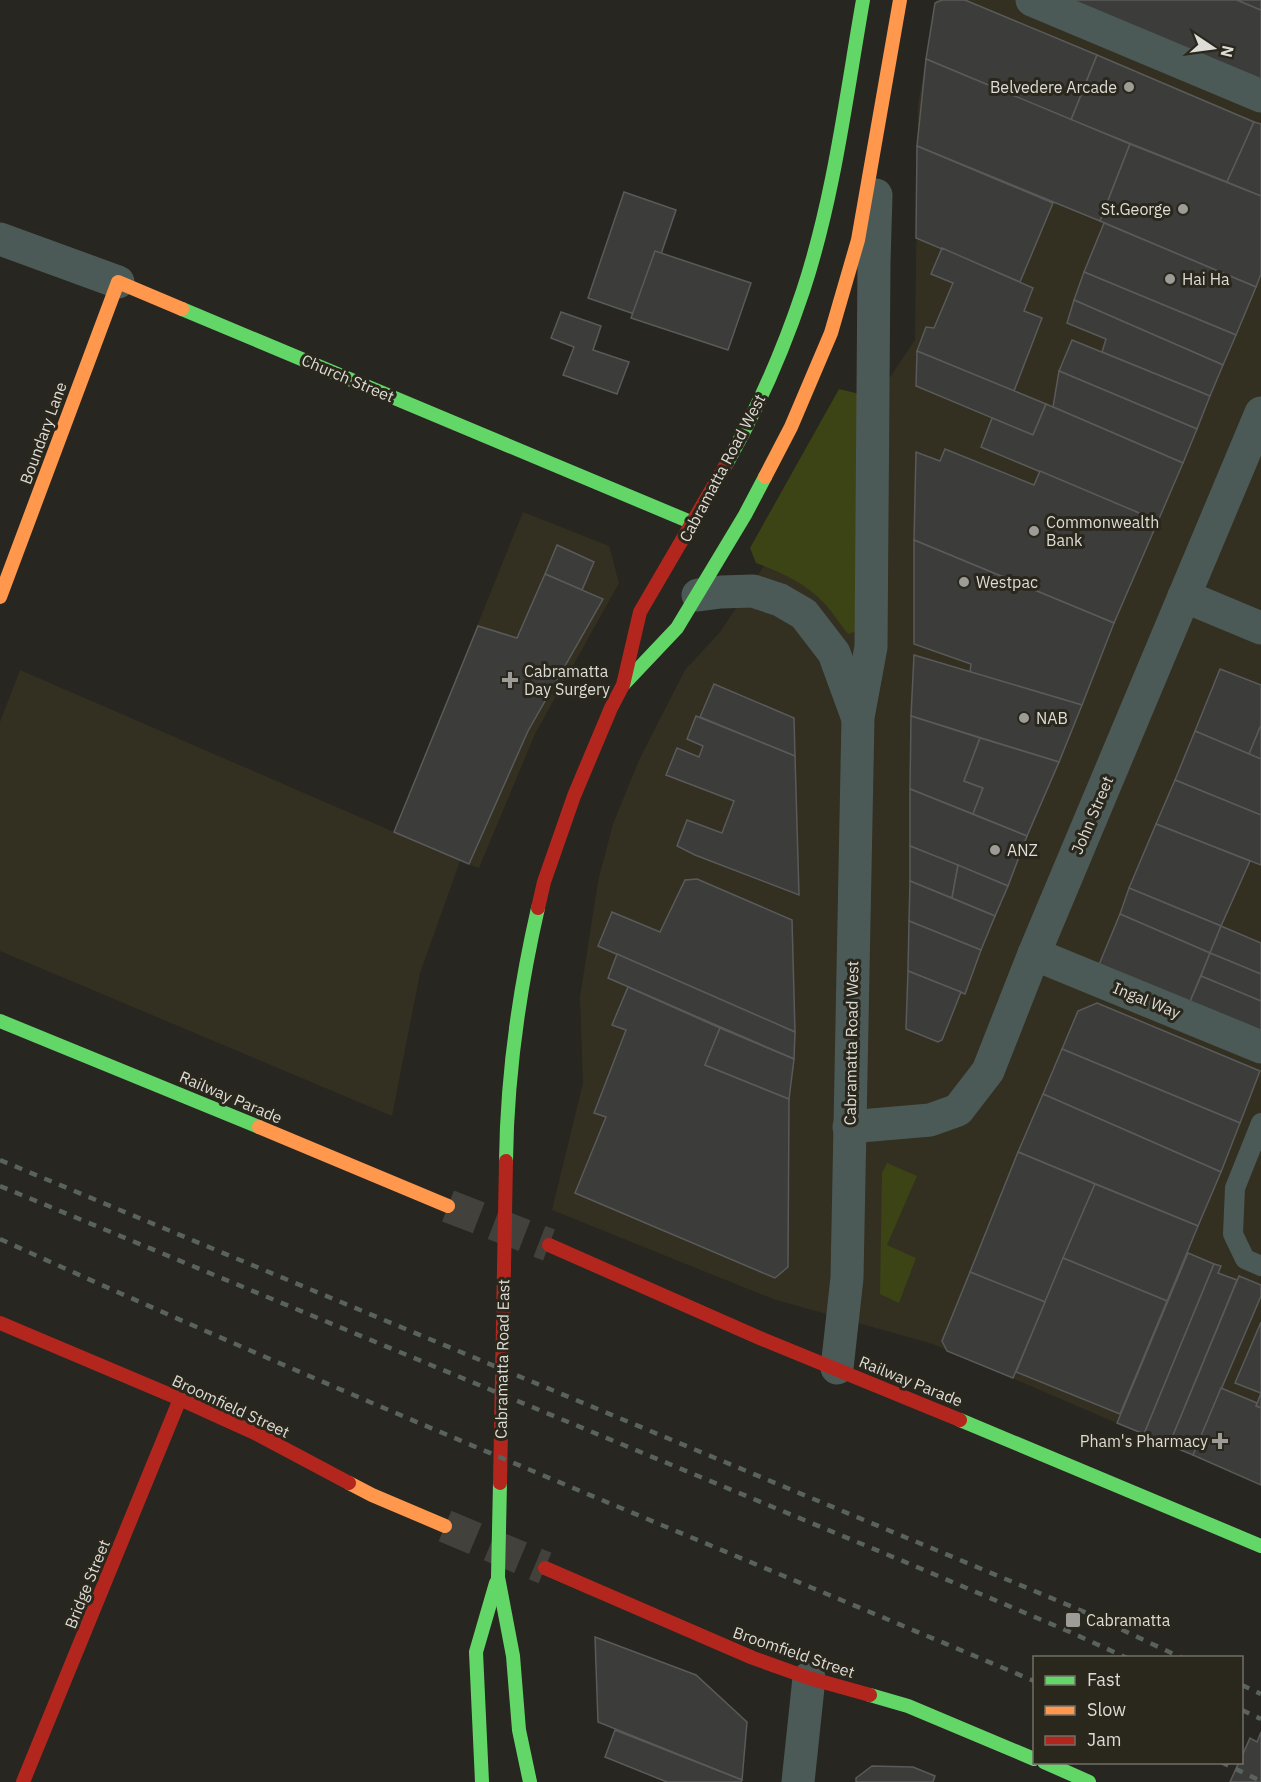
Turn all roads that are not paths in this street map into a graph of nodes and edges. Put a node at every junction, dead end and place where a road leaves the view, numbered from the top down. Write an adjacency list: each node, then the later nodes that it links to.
1 (863, 0): 9 (main road, Cabramatta Road West)
2 (900, 0): 5 (main road, Cabramatta Road West)
3 (1032, 0): 4 (street)
4 (1261, 96)
5 (879, 121): 10 (main road, Cabramatta Road West); 15 (street, Cabramatta Road West)
6 (0, 239): 7 (street, Church Street)
7 (118, 282): 9 (main road, Church Street); 12 (main road, Boundary Lane)
8 (1261, 413): 11 (street, John Street)
9 (693, 523): 14 (main road, Cabramatta Road West)
10 (698, 595): 14 (main road, Cabramatta Road West); 15 (street, Cabramatta Road West)
11 (1184, 596): 13 (street); 16 (street, John Street)
12 (0, 597)
13 (1261, 628)
14 (623, 685): 21 (main road, Cabramatta Road West)
15 (858, 717): 20 (street, Cabramatta Road West)
16 (1034, 954): 18 (street, Ingal Way); 20 (street, John Street)
17 (0, 1022): 22 (main road, Railway Parade)
18 (1261, 1047)
19 (1261, 1123): 24 (lane)
20 (849, 1127): 26 (street, Cabramatta Road West)
21 (506, 1140): 31 (main road, Cabramatta Road East)
22 (448, 1206)
23 (549, 1245): 26 (main road, Railway Parade)
24 (1261, 1266)
25 (0, 1323): 27 (main road, Broomfield Street)
26 (837, 1368): 29 (main road, Railway Parade)
27 (180, 1399): 28 (main road, Broomfield Street); 35 (main road, Bridge Street)
28 (445, 1526)
29 (1261, 1546)
30 (544, 1568): 32 (main road, Broomfield Street)
31 (498, 1577): 36 (main road, Cabramatta Road East); 37 (main road, Cabramatta Road East)
32 (809, 1678): 33 (main road, Broomfield Street); 38 (street)
33 (1033, 1758)
34 (1048, 1764): 39 (main road)
35 (23, 1782)
36 (482, 1782)
37 (530, 1782)
38 (798, 1782)
39 (1089, 1782)

